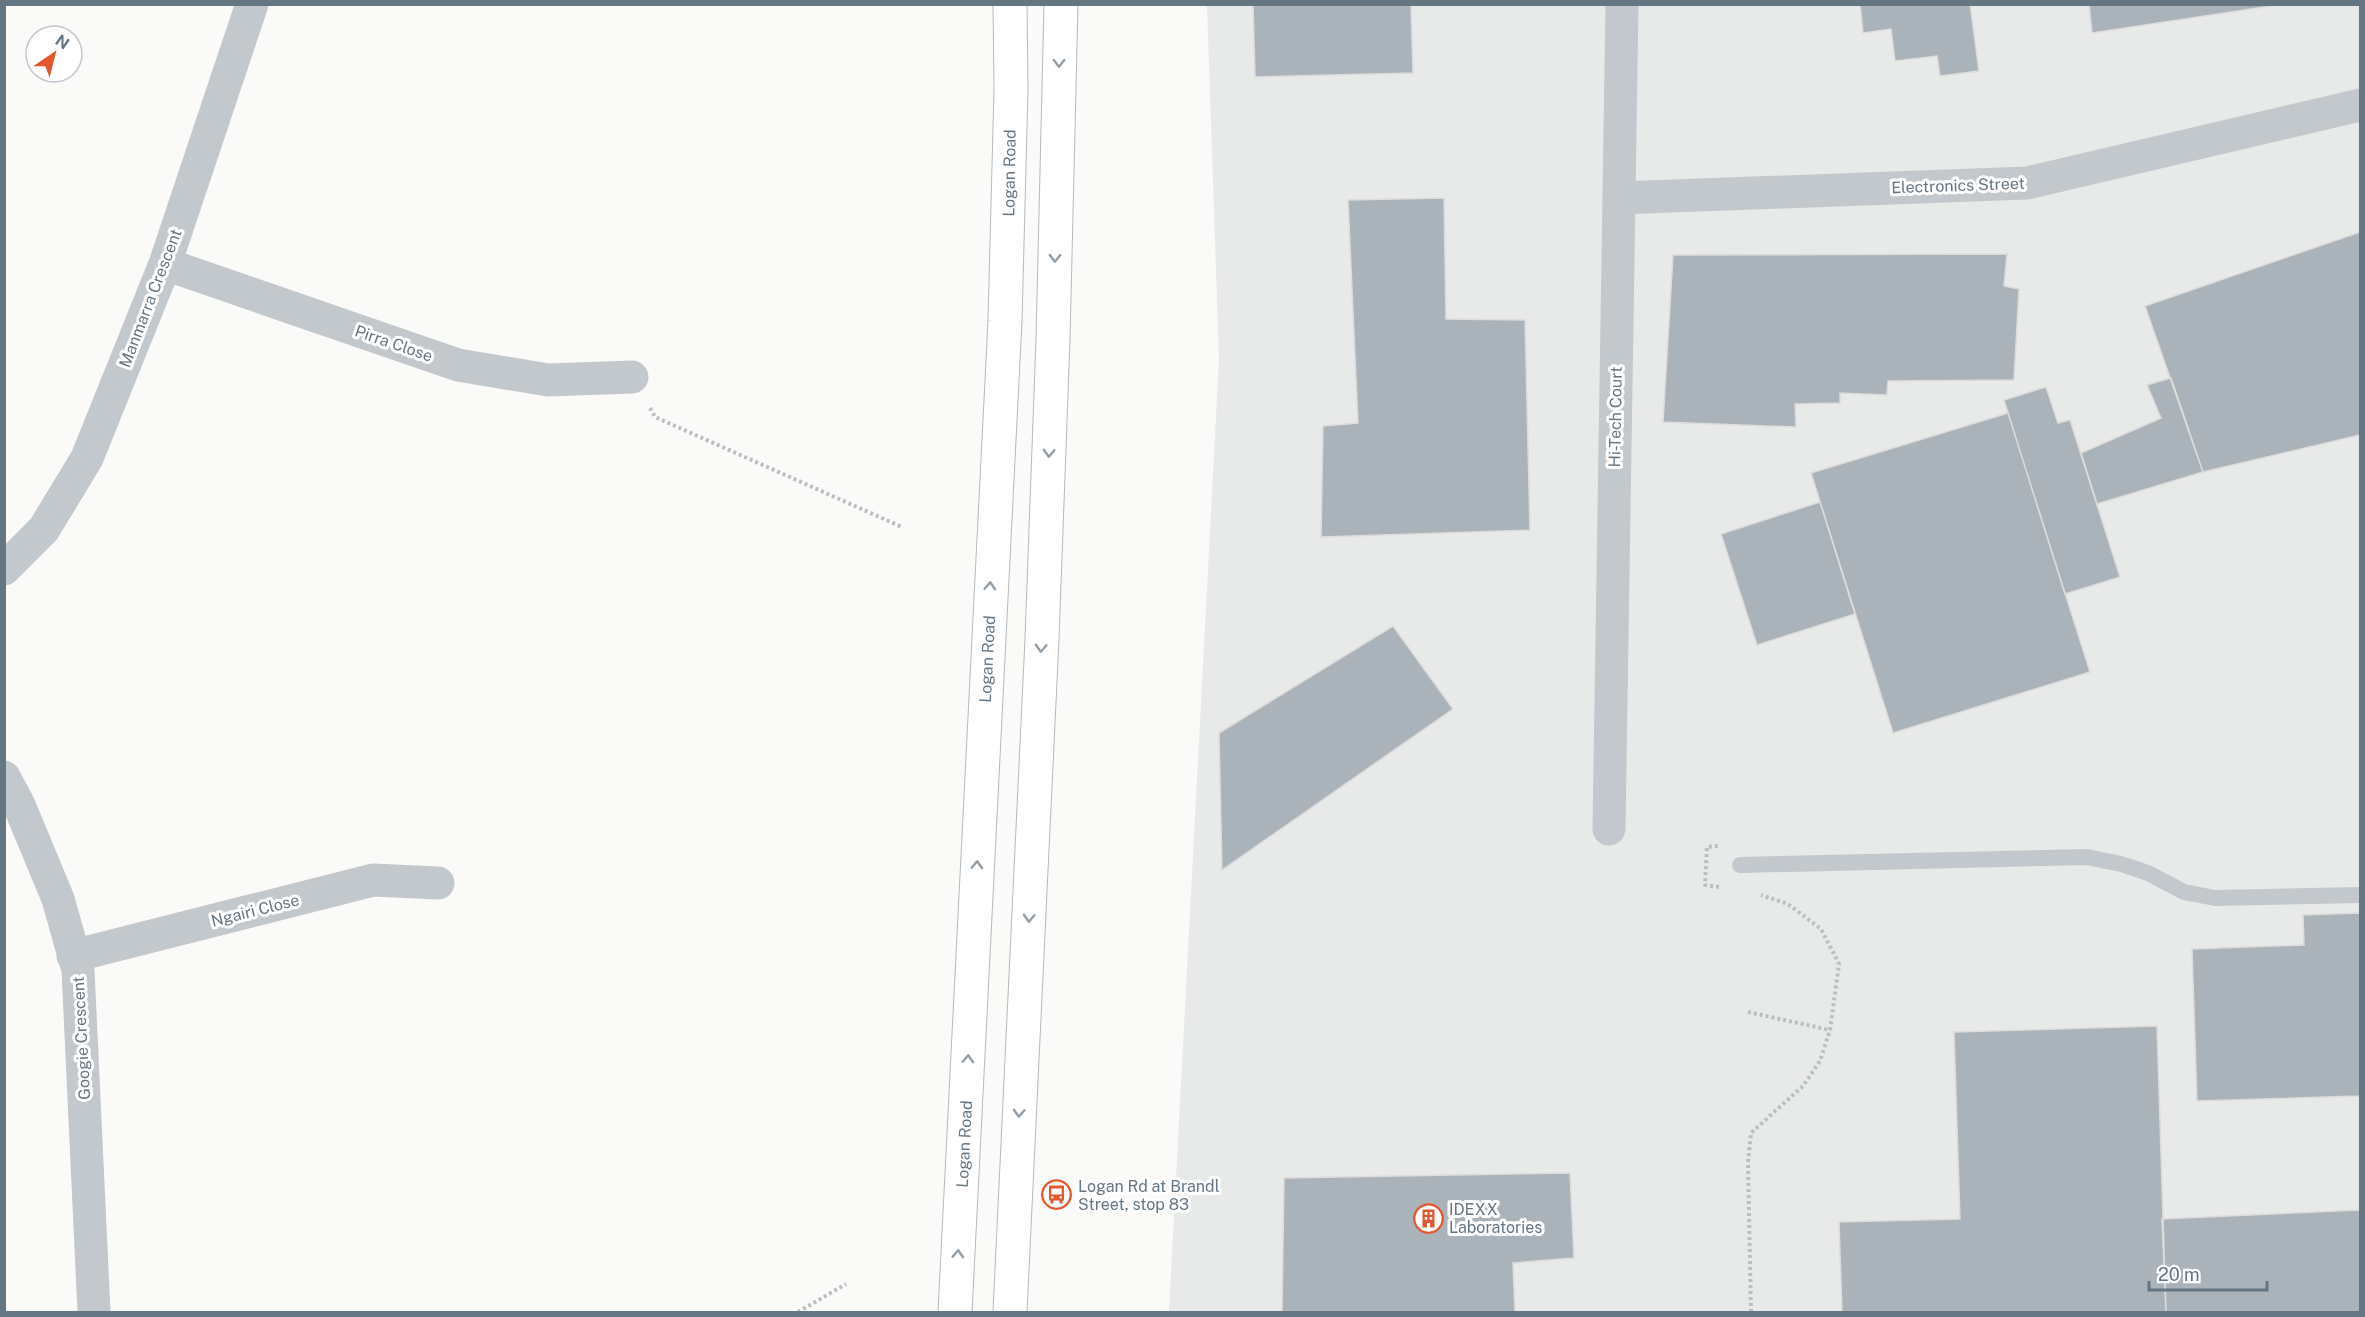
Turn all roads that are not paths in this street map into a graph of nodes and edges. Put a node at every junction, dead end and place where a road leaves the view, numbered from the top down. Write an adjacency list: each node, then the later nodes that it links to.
1 (252, 4): 7 (street, Manmarra Crescent)
2 (1010, 4): 17 (main road, Logan Road, one-way to 2)
3 (1060, 4): 18 (main road, one-way to 18)
4 (1622, 4): 6 (street, Hi-Tech Court)
5 (2361, 105): 6 (street, Electronics Street)
6 (1619, 198): 11 (street, Hi-Tech Court)
7 (165, 264): 8 (street, Pirra Close); 9 (street, Manmarra Crescent)
8 (632, 377)
9 (4, 569)
10 (4, 777): 15 (street, Googie Crescent)
11 (1609, 829)
12 (1740, 865): 14 (lane)
13 (438, 883): 15 (street, Ngairi Close)
14 (2361, 895)
15 (73, 956): 16 (street, Googie Crescent)
16 (94, 1312)
17 (955, 1312)
18 (1010, 1312)

